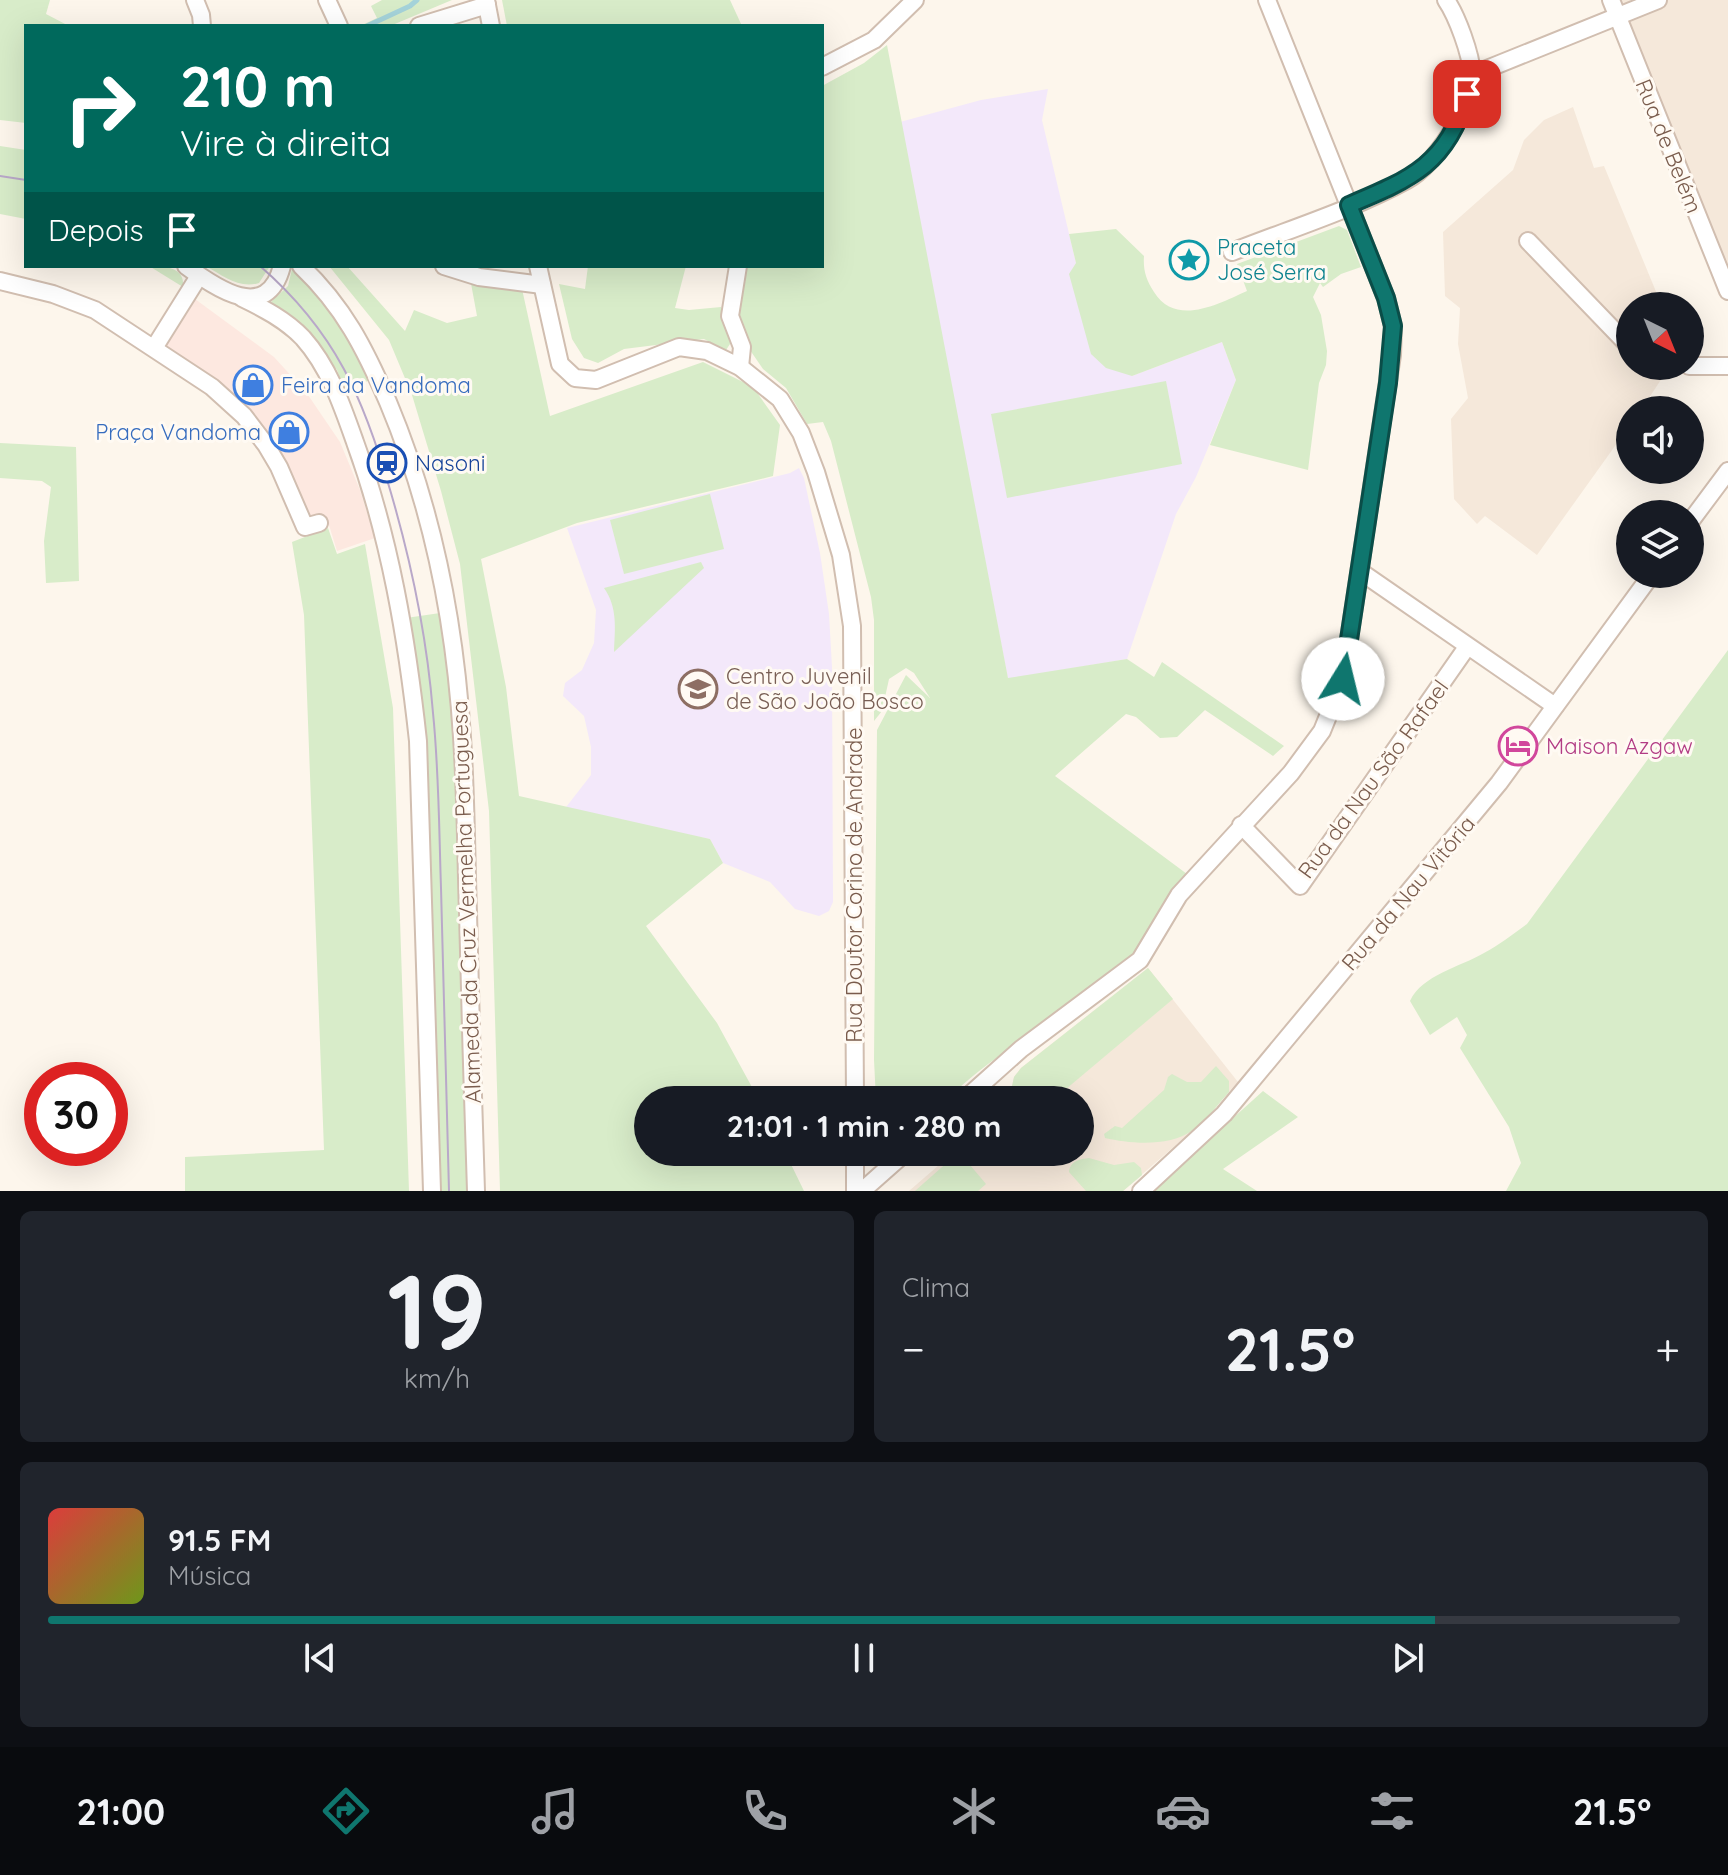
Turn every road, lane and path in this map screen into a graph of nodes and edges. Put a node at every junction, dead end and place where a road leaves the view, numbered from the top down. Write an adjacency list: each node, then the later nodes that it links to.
1 (195, 0): 9 (street)
2 (327, 0): 10 (street)
3 (1267, 0): 15 (street)
4 (1446, 0): 14 (street)
5 (1658, 0): 8 (street)
6 (911, 1): 13 (street)
7 (486, 3): 11 (street); 12 (street)
8 (1614, 8): 14 (street); 26 (street, Rua de Belém)
9 (202, 24)
10 (338, 24)
11 (425, 24)
12 (491, 24)
13 (824, 66)
14 (1472, 75): 15 (street)
15 (1349, 205): 17 (street); 36 (street)
16 (1528, 241): 28 (street)
17 (1232, 252)
18 (281, 268): 27 (street)
19 (303, 268): 46 (street, Alameda da Cruz Vermelha Portuguesa)
20 (450, 268): 25 (street)
21 (538, 268): 25 (street, Rua Doutor Corino de Andrade)
22 (738, 268): 32 (street)
23 (193, 271): 27 (street, Alameda da Cruz Vermelha Portuguesa); 29 (street)
24 (0, 281): 29 (street)
25 (542, 285): 32 (street, Rua Doutor Corino de Andrade)
26 (1728, 291)
27 (242, 298): 45 (street, Alameda da Cruz Vermelha Portuguesa)
28 (1616, 332)
29 (154, 348): 35 (street)
30 (1704, 366): 31 (street)
31 (1728, 366)
32 (740, 367): 41 (street, Rua Doutor Corino de Andrade)
33 (1728, 471): 34 (street)
34 (1704, 503)
35 (319, 523)
36 (1361, 572): 38 (street); 40 (street)
37 (1642, 588): 39 (street, Rua da Nau Vitória)
38 (1467, 647): 39 (street); 40 (street, Rua da Nau São Rafael)
39 (1555, 706): 49 (street, Rua da Nau Vitória)
40 (1241, 825): 42 (street)
41 (855, 1086)
42 (980, 1086)
43 (855, 1166): 47 (street)
44 (890, 1166): 48 (street)
45 (432, 1191)
46 (476, 1191)
47 (855, 1191)
48 (862, 1191)
49 (1141, 1191)

